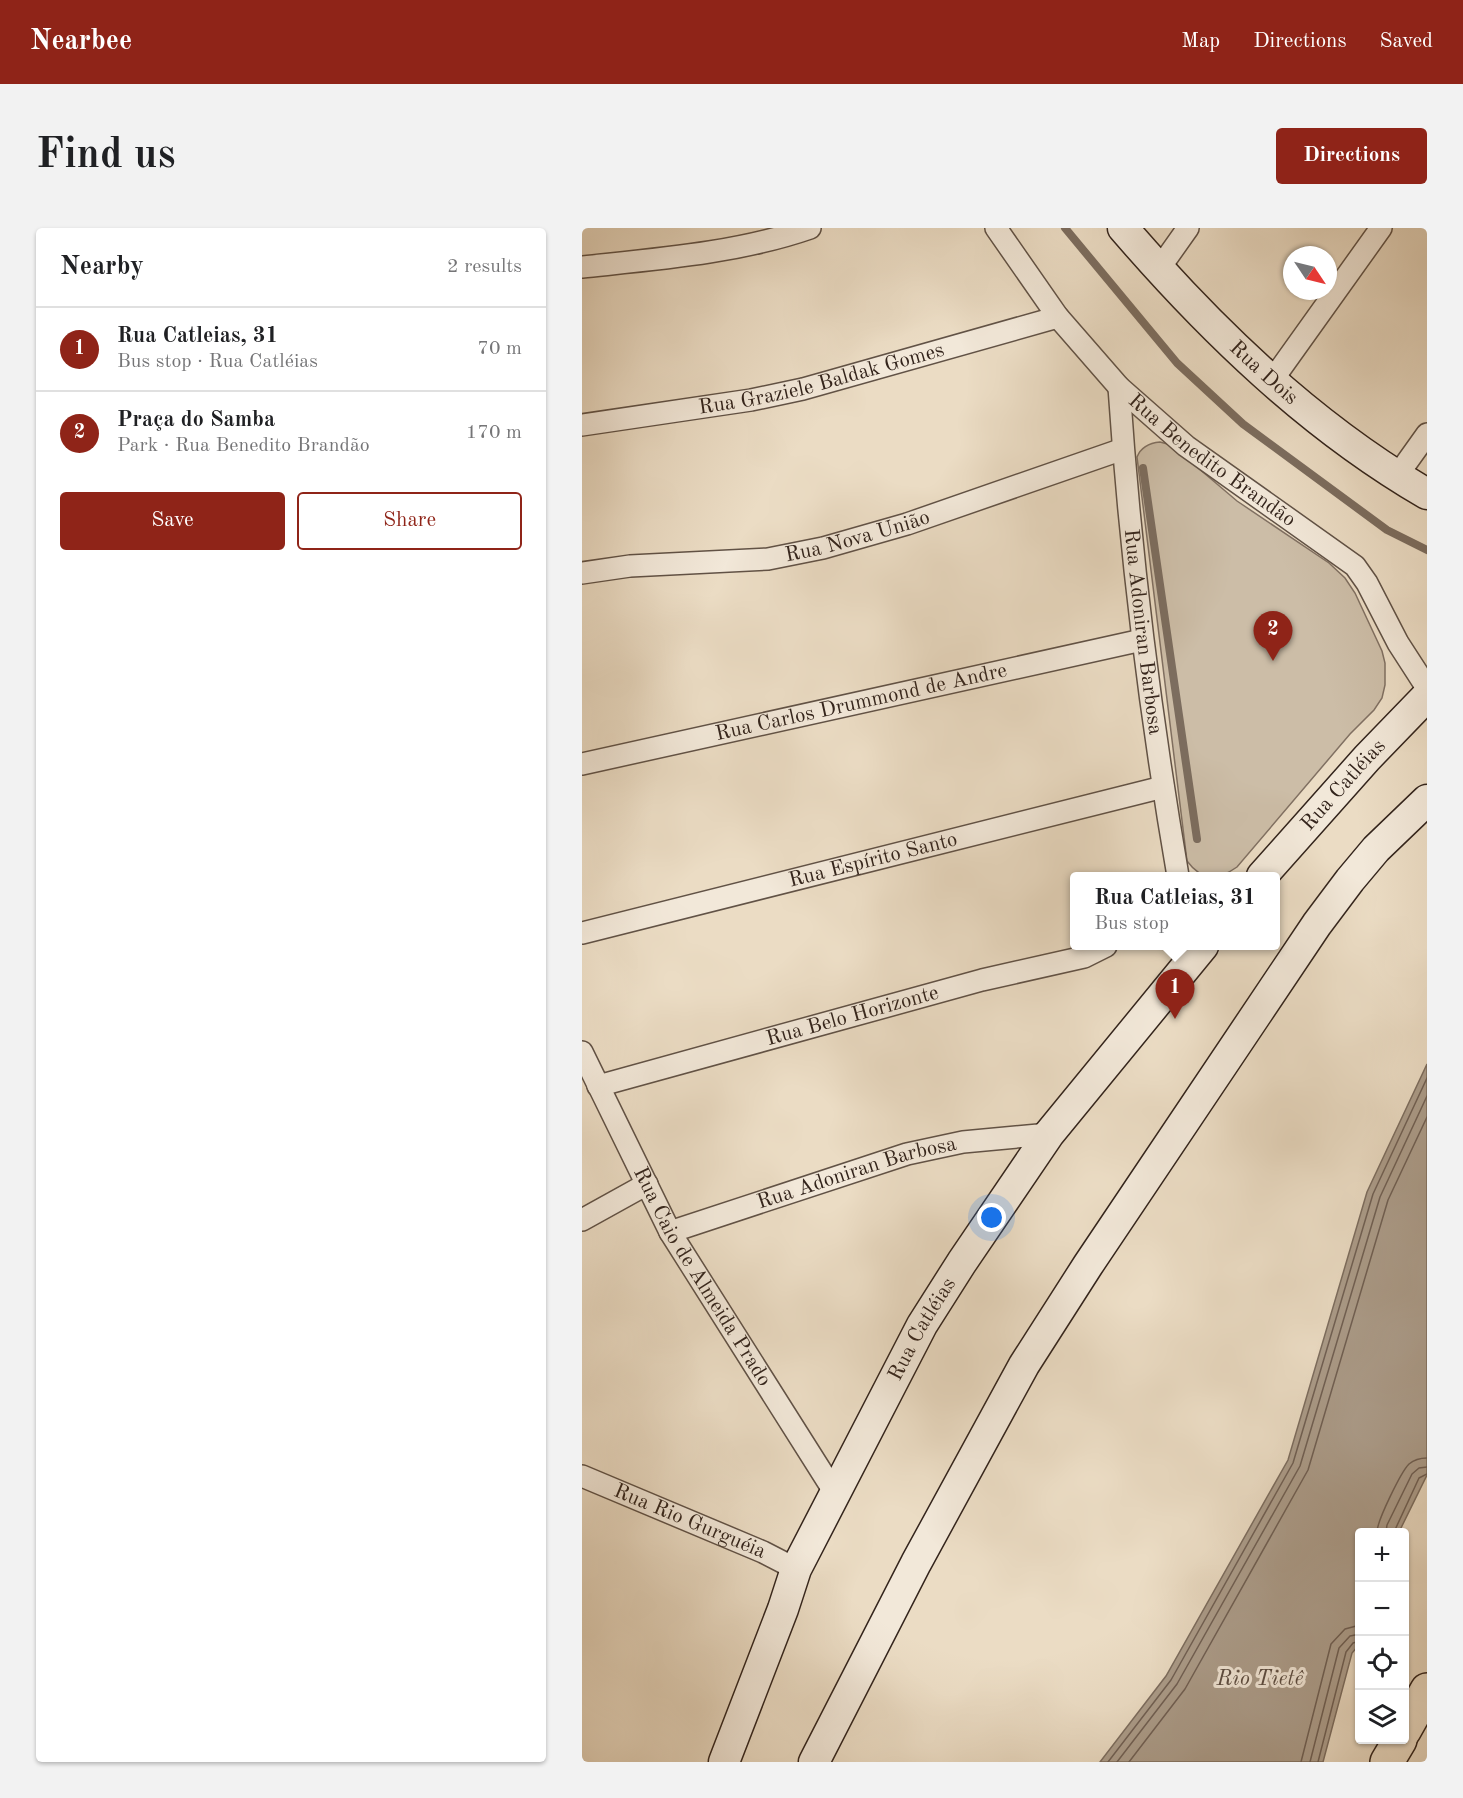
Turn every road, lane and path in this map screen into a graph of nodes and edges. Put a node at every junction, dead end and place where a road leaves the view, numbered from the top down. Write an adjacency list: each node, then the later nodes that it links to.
1 (810, 228): 6 (street)
2 (996, 228): 8 (street, Rua Benedito Brandão)
3 (1123, 228): 7 (street, Rua Dois)
4 (1188, 228): 7 (street)
5 (1380, 228): 9 (street)
6 (582, 267)
7 (1158, 269): 9 (street, Rua Dois)
8 (1058, 318): 10 (street, Rua Benedito Brandão); 11 (street, Rua Graziele Baldak Gomes)
9 (1271, 382): 14 (street, Rua Dois)
10 (1119, 387): 13 (street, Rua Adoniran Barbosa); 18 (street, Rua Benedito Brandão)
11 (582, 424)
12 (1427, 434): 14 (street)
13 (1123, 448): 16 (street, Rua Nova União); 17 (street, Rua Adoniran Barbosa)
14 (1397, 476): 15 (street, Rua Dois)
15 (1427, 494)
16 (582, 573)
17 (1142, 640): 20 (street, Rua Carlos Drummond de Andre); 21 (street, Rua Adoniran Barbosa)
18 (1427, 688)
19 (1427, 696): 24 (street, Rua Catléias)
20 (582, 764)
21 (1162, 787): 23 (street, Rua Adoniran Barbosa); 25 (street, Rua Espírito Santo)
22 (1427, 800): 41 (street)
23 (1177, 872)
24 (1266, 872)
25 (582, 933)
26 (1097, 950): 29 (street, Rua Belo Horizonte)
27 (1196, 950): 30 (street, Rua Catléias)
28 (582, 1052): 29 (street, Rua Caio de Almeida Prado)
29 (598, 1086): 31 (street, Rua Caio de Almeida Prado)
30 (1049, 1134): 33 (street, Rua Adoniran Barbosa); 35 (street, Rua Catléias)
31 (647, 1184): 32 (street); 33 (street, Rua Caio de Almeida Prado)
32 (582, 1220)
33 (670, 1232): 35 (street, Rua Caio de Almeida Prado)
34 (582, 1476): 36 (street, Rua Rio Gurguéia)
35 (835, 1493): 36 (street, Rua Catléias)
36 (796, 1569): 40 (street, Rua Catléias)
37 (1427, 1690): 38 (highway)
38 (1409, 1722)
39 (1398, 1744): 42 (highway)
40 (724, 1762)
41 (814, 1762)
42 (1387, 1762)

